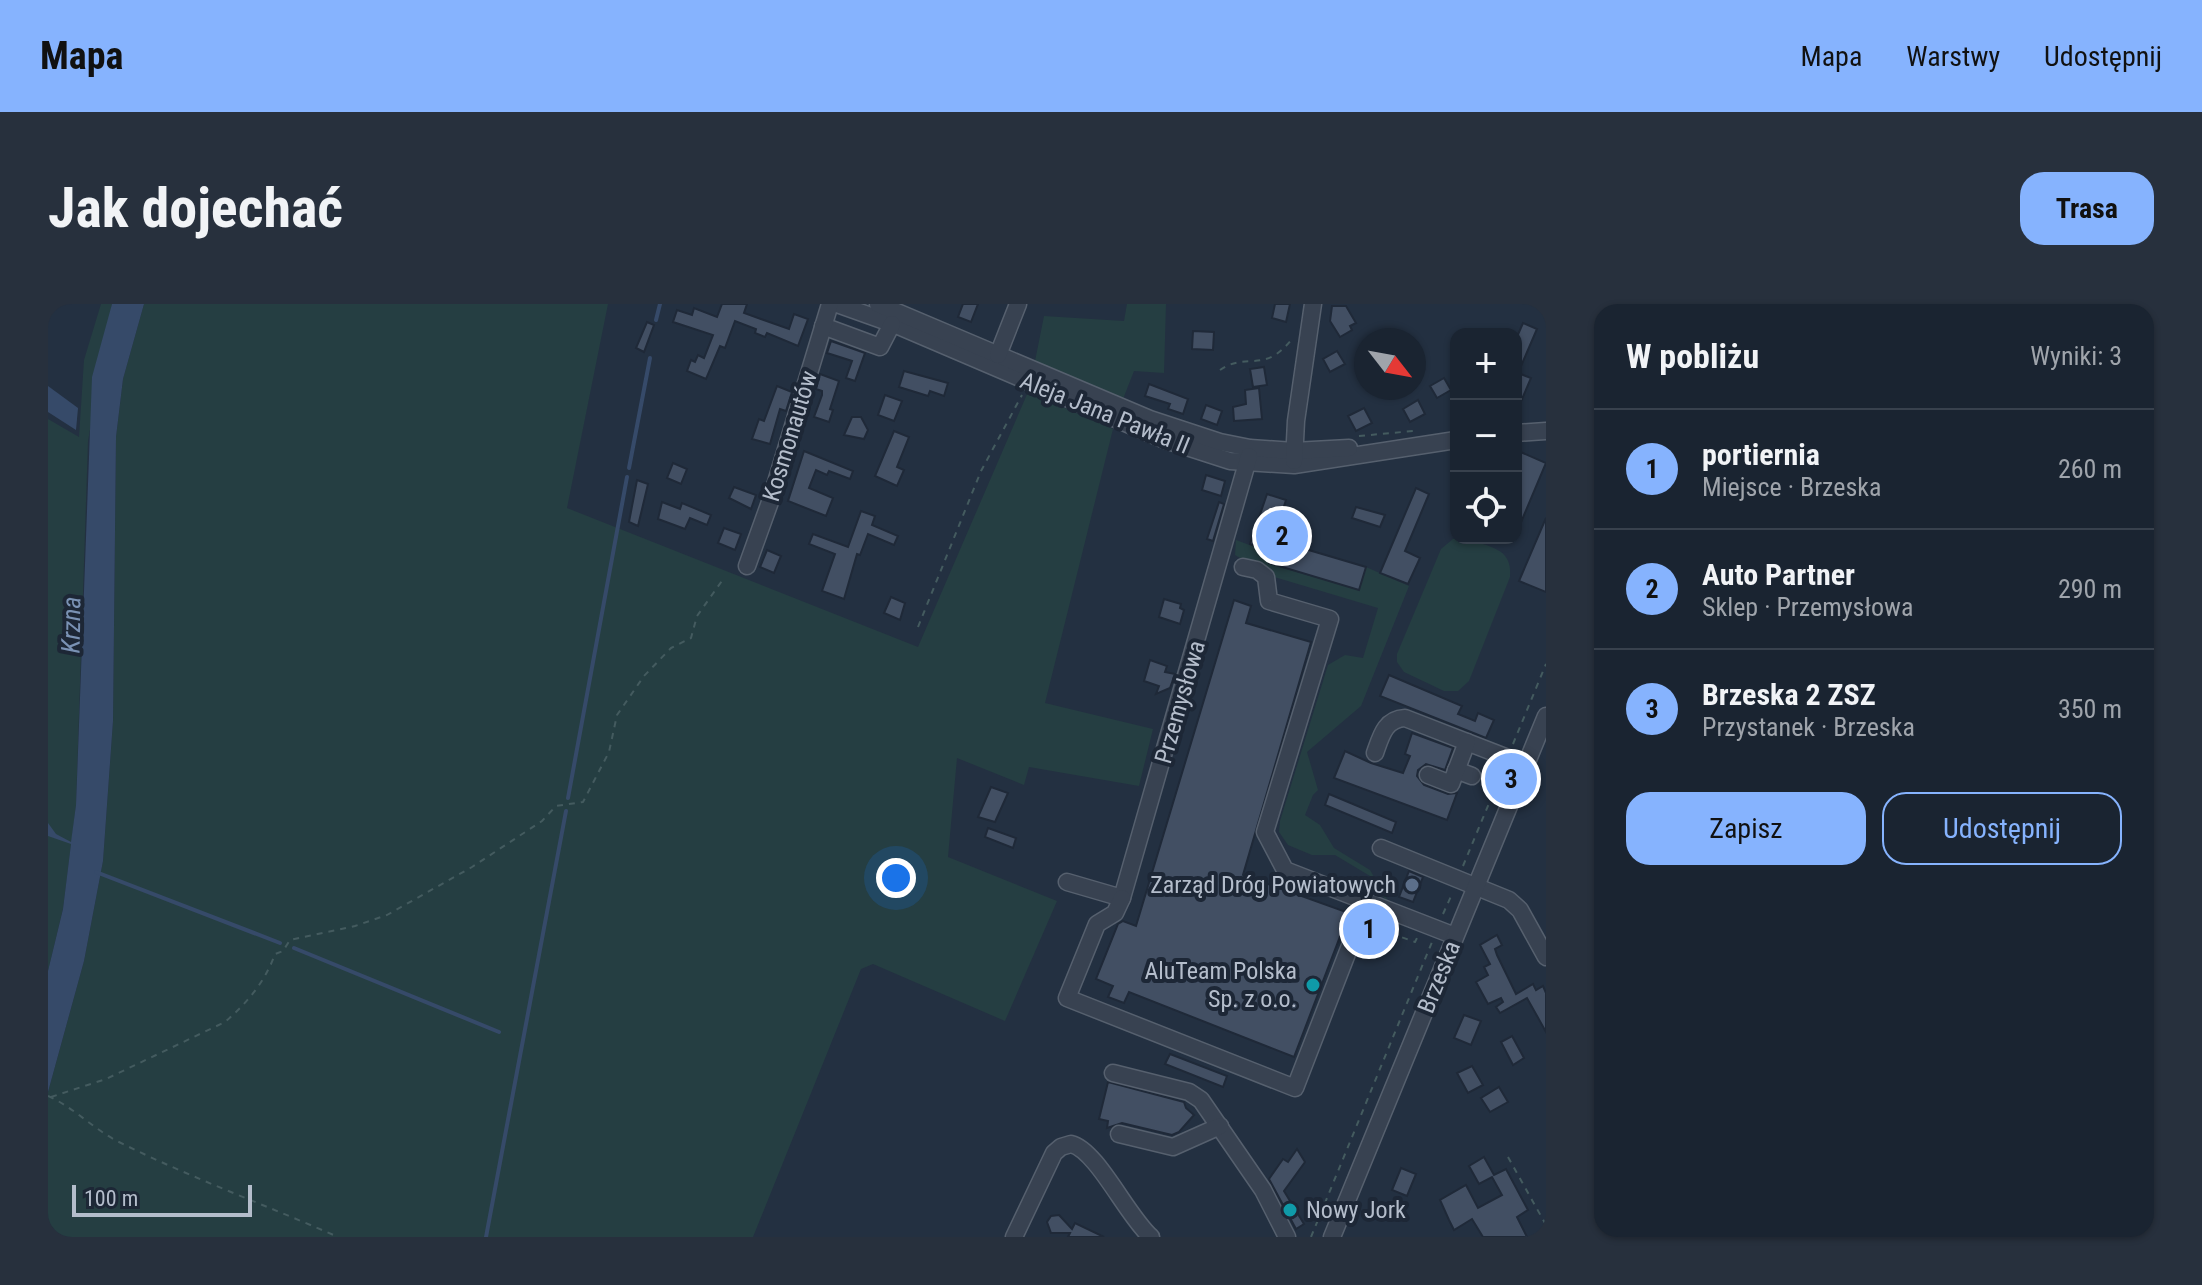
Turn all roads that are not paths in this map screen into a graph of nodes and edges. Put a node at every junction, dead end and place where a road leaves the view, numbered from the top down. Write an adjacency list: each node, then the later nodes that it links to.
1 (830, 304): 7 (street, Kosmonautów)
2 (837, 304): 6 (street, Aleja Jana Pawła II)
3 (878, 304): 6 (street, Aleja Jana Pawła II)
4 (1018, 304): 8 (street)
5 (1313, 304): 10 (street)
6 (898, 317): 7 (street); 8 (street, Aleja Jana Pawła II); 9 (street, Aleja Jana Pawła II)
7 (823, 326): 16 (street, Kosmonautów)
8 (998, 355): 9 (street, Aleja Jana Pawła II)
9 (1030, 375): 14 (street, Aleja Jana Pawła II)
10 (1296, 420): 14 (street); 15 (street)
11 (1522, 427): 12 (street)
12 (1546, 431)
13 (1450, 441): 15 (street, Aleja Jana Pawła II)
14 (1255, 453): 15 (street, Aleja Jana Pawła II); 28 (street, Przemysłowa)
15 (1294, 458)
16 (747, 566)
17 (1243, 567): 29 (street)
18 (1546, 716): 21 (street, Brzeska)
19 (1467, 742): 20 (street); 21 (street); 22 (street)
20 (1375, 753)
21 (1526, 765): 27 (street, Brzeska)
22 (1456, 770): 23 (street); 24 (street)
23 (1428, 775)
24 (1472, 776)
25 (1381, 848): 27 (street)
26 (1067, 882): 28 (street)
27 (1476, 885): 30 (street, Brzeska); 31 (street)
28 (1122, 898): 29 (street)
29 (1367, 902): 30 (street)
30 (1455, 936): 38 (street, Brzeska)
31 (1546, 957)
32 (1113, 1073): 33 (street)
33 (1220, 1126): 34 (street); 37 (street)
34 (1119, 1134)
35 (1014, 1237): 36 (street)
36 (1151, 1237)
37 (1287, 1237)
38 (1332, 1237)

